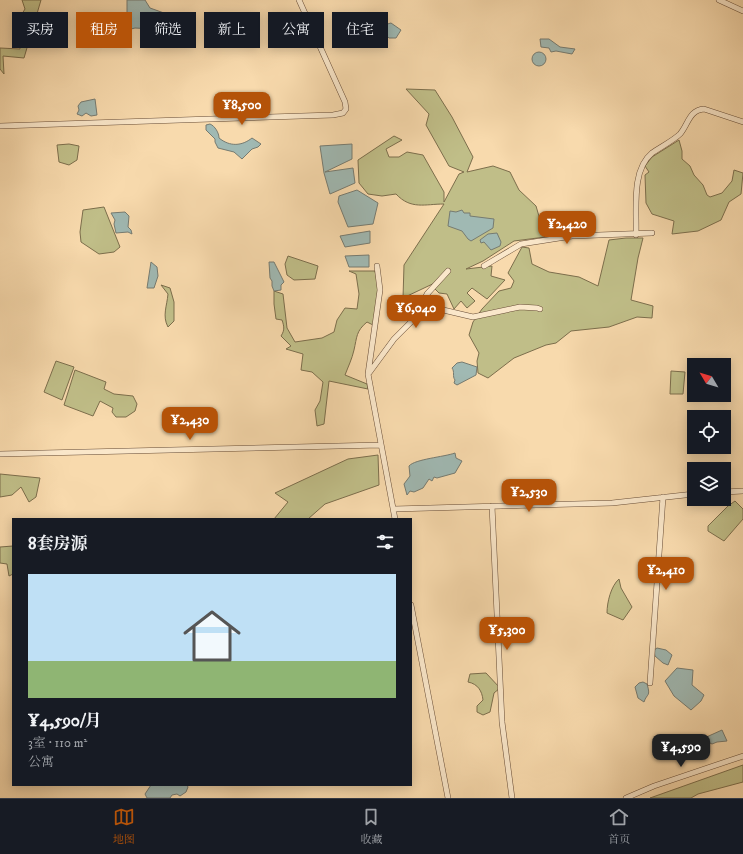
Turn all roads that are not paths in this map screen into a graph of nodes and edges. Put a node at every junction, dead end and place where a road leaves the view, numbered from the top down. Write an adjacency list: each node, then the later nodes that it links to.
1 (299, 0): 5 (street)
2 (719, 0): 3 (street)
3 (743, 11)
4 (743, 122): 7 (street)
5 (0, 126)
6 (652, 233): 7 (street)
7 (636, 235): 9 (street)
8 (377, 266): 13 (street)
9 (484, 266)
10 (448, 271): 11 (street)
11 (422, 305): 12 (street); 13 (street)
12 (540, 309)
13 (368, 374): 14 (street)
14 (380, 445): 15 (street); 21 (street)
15 (0, 454)
16 (743, 491): 17 (street)
17 (731, 492)
18 (687, 495): 19 (street)
19 (663, 497): 20 (street); 24 (street)
20 (492, 506): 21 (street); 27 (street)
21 (394, 509): 22 (street)
22 (396, 518)
23 (412, 610): 26 (street)
24 (650, 683)
25 (743, 756): 28 (street)
26 (448, 798)
27 (512, 798)
28 (626, 798)

